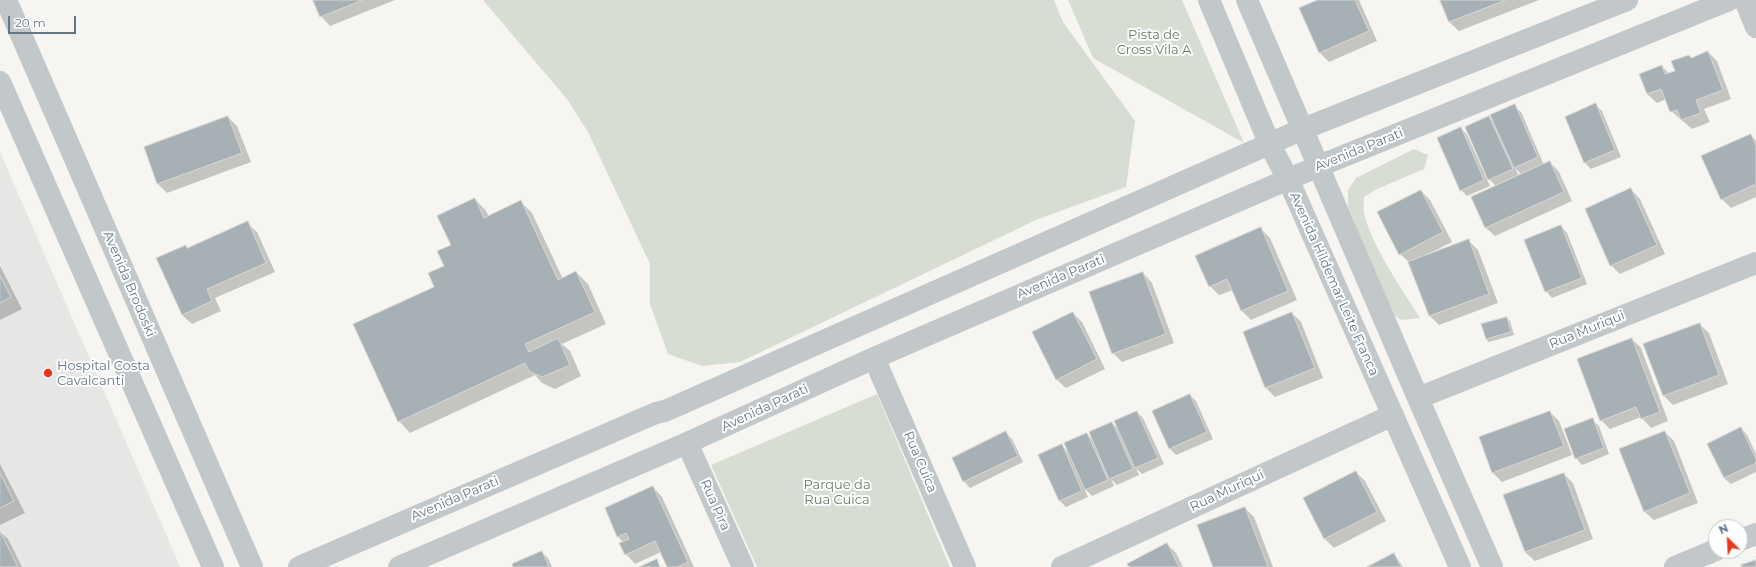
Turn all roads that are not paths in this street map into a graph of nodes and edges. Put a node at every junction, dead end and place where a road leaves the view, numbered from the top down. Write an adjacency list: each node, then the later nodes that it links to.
1 (6, 0): 20 (street, Avenida Brodoski)
2 (1209, 0): 10 (street, Avenida Hildemar Leite Franca)
3 (1247, 0): 9 (street)
4 (1627, 0): 9 (street, Avenida Parati)
5 (1729, 0): 11 (street, Avenida Parati)
6 (1745, 0): 7 (street)
7 (1756, 27)
8 (0, 82): 19 (street)
9 (1303, 130): 10 (street, Avenida Parati); 11 (street)
10 (1270, 145): 12 (street, Avenida Hildemar Leite Franca); 21 (street, Avenida Parati)
11 (1319, 166): 12 (street, Avenida Parati); 15 (street)
12 (1288, 179): 14 (street, Avenida Parati); 16 (street, Avenida Hildemar Leite Franca)
13 (1756, 262): 15 (street, Rua Muriqui)
14 (874, 358): 17 (street, Avenida Parati); 24 (street, Rua Cuica)
15 (1418, 398): 27 (street)
16 (1393, 415): 25 (street, Rua Muriqui); 26 (street, Avenida Hildemar Leite Franca)
17 (687, 443): 22 (street, Avenida Parati); 23 (street, Rua Pira)
18 (1708, 553): 28 (street)
19 (213, 567)
20 (252, 567)
21 (299, 567)
22 (399, 567)
23 (743, 567)
24 (965, 567)
25 (1062, 567)
26 (1460, 567)
27 (1492, 567)
28 (1675, 567)

